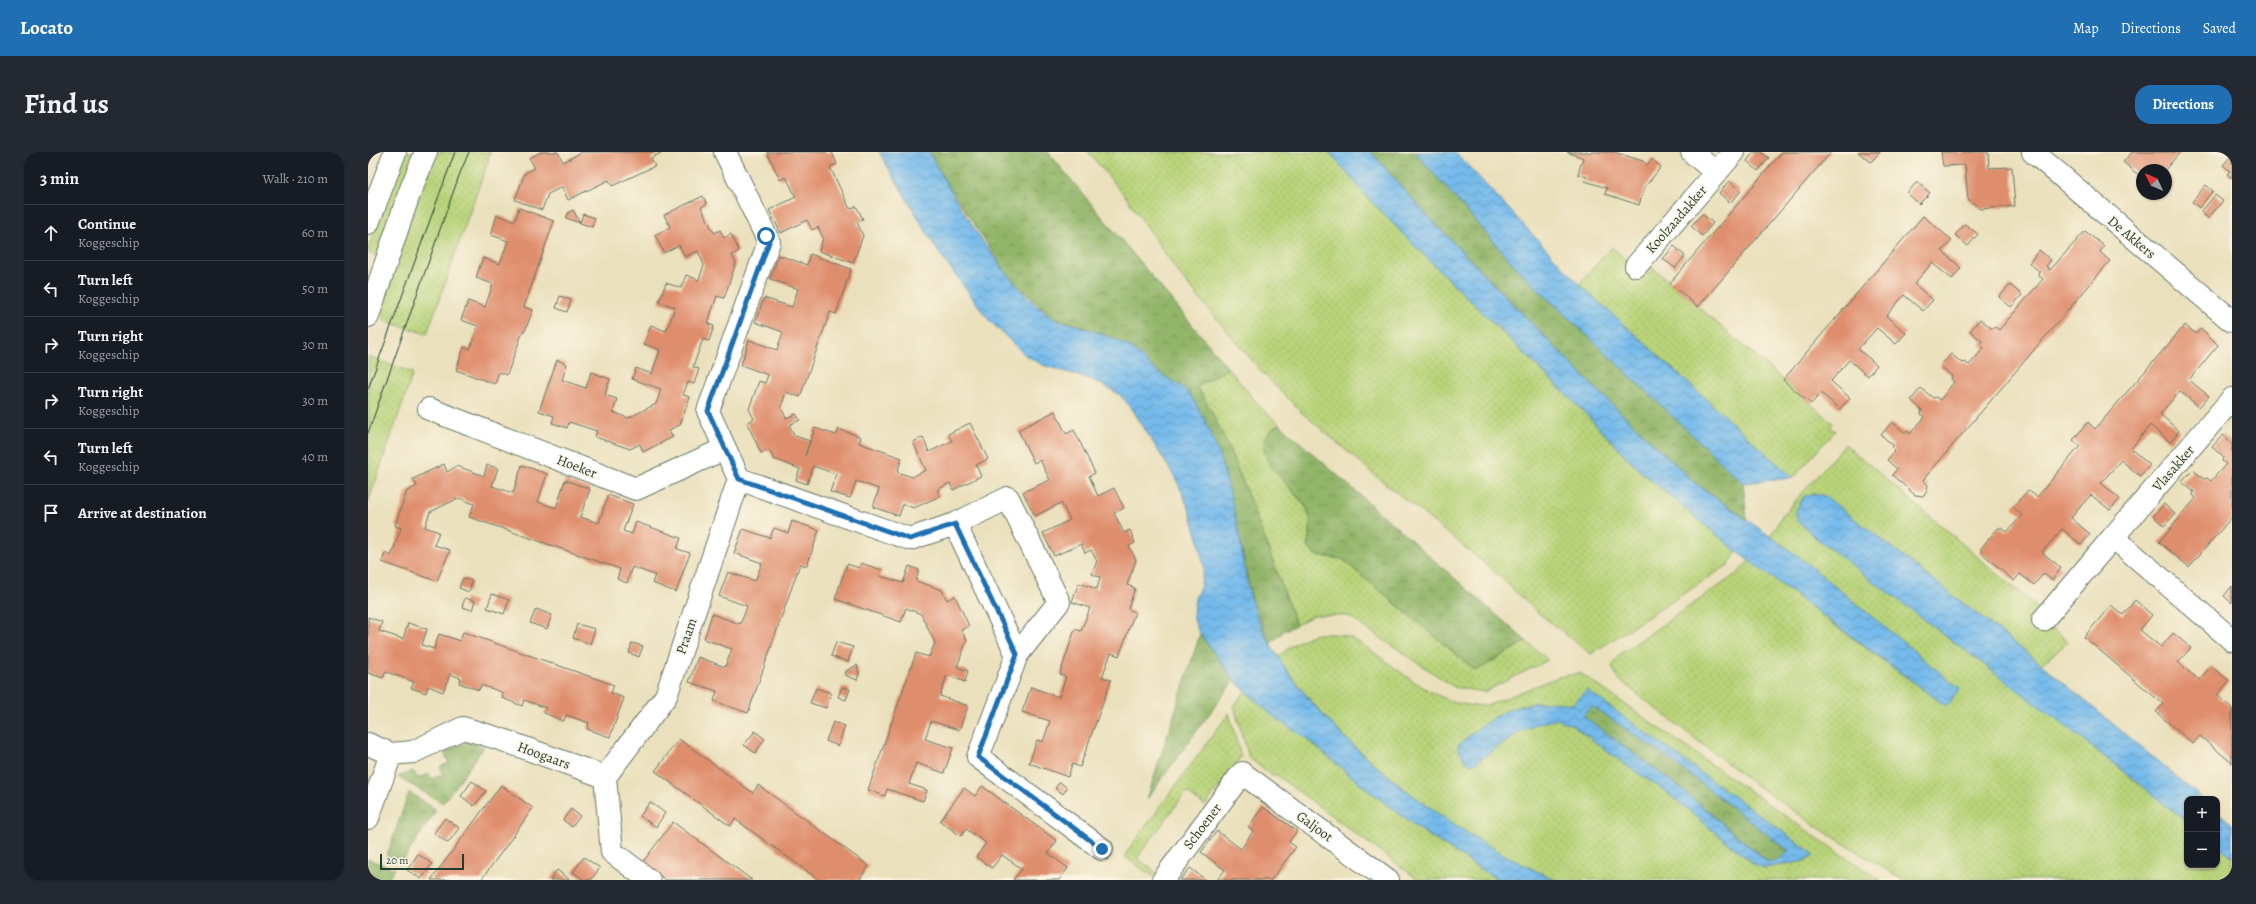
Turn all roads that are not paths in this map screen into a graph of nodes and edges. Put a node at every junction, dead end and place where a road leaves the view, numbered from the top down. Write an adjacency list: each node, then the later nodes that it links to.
1 (395, 152): 8 (street)
2 (426, 152): 10 (street)
3 (725, 152): 15 (street)
4 (1692, 152): 7 (street, Koolzaadakker)
5 (1734, 152): 7 (street, Koolzaadakker)
6 (2033, 152): 12 (street, De Akkers)
7 (1716, 173): 9 (street, Koolzaadakker)
8 (368, 224)
9 (1636, 266)
10 (372, 291): 11 (street)
11 (368, 316)
12 (2232, 320)
13 (2232, 399): 18 (street, Vlasakker)
14 (429, 408): 15 (street, Hoeker)
15 (724, 449): 16 (street)
16 (739, 479): 17 (street); 25 (street, Praam)
17 (955, 524): 21 (street); 21 (street)
18 (2113, 537): 19 (street, Vlasakker); 20 (street)
19 (2043, 620)
20 (2232, 640)
21 (1017, 654): 27 (street)
22 (368, 744): 23 (street, Hoogaars)
23 (391, 754): 25 (street, Hoogaars); 26 (street)
24 (1242, 773): 29 (street, Schoener); 30 (street, Galjoot)
25 (605, 777): 28 (street)
26 (368, 818)
27 (1102, 849)
28 (649, 880)
29 (1163, 880)
30 (1388, 880)

